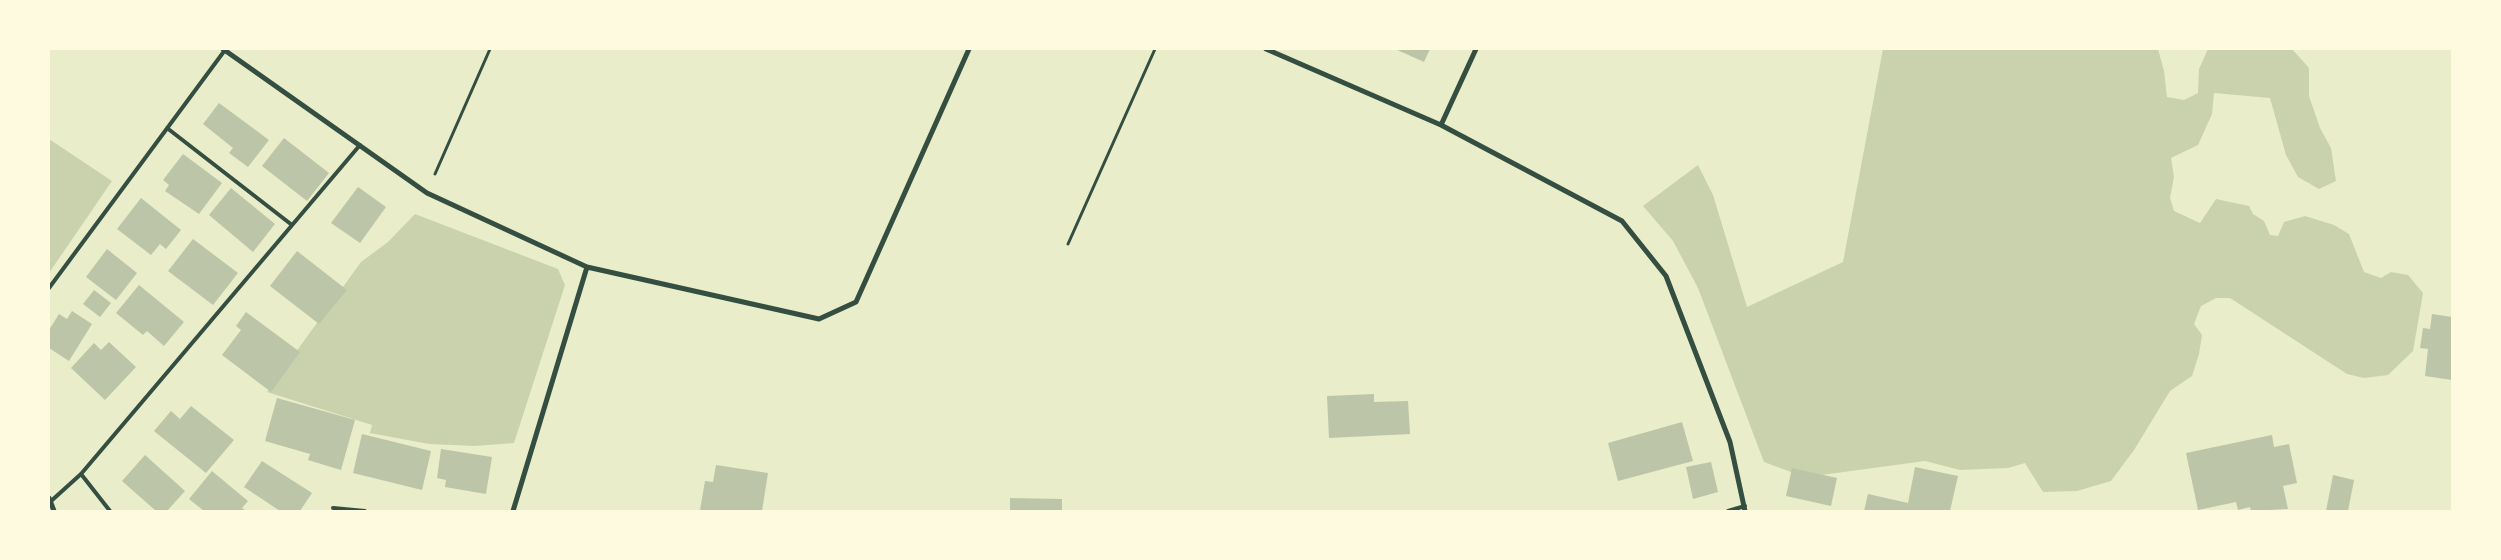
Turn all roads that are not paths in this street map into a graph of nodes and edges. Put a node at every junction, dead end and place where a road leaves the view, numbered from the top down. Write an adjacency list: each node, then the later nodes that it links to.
1 (224, 49): 6 (lane); 7 (street)
2 (969, 49): 9 (street)
3 (1266, 49): 5 (street)
4 (1476, 49): 5 (street)
5 (1441, 125): 14 (street)
6 (167, 128): 8 (lane); 10 (lane)
7 (360, 145): 8 (lane); 9 (street)
8 (292, 225): 11 (lane)
9 (586, 267): 18 (street)
10 (49, 288)
11 (81, 474): 12 (lane); 16 (lane)
12 (50, 500): 15 (street)
13 (333, 508): 17 (lane)
14 (1745, 509): 19 (lane)
15 (54, 511)
16 (110, 511)
17 (365, 511)
18 (513, 511)
19 (1728, 511)

